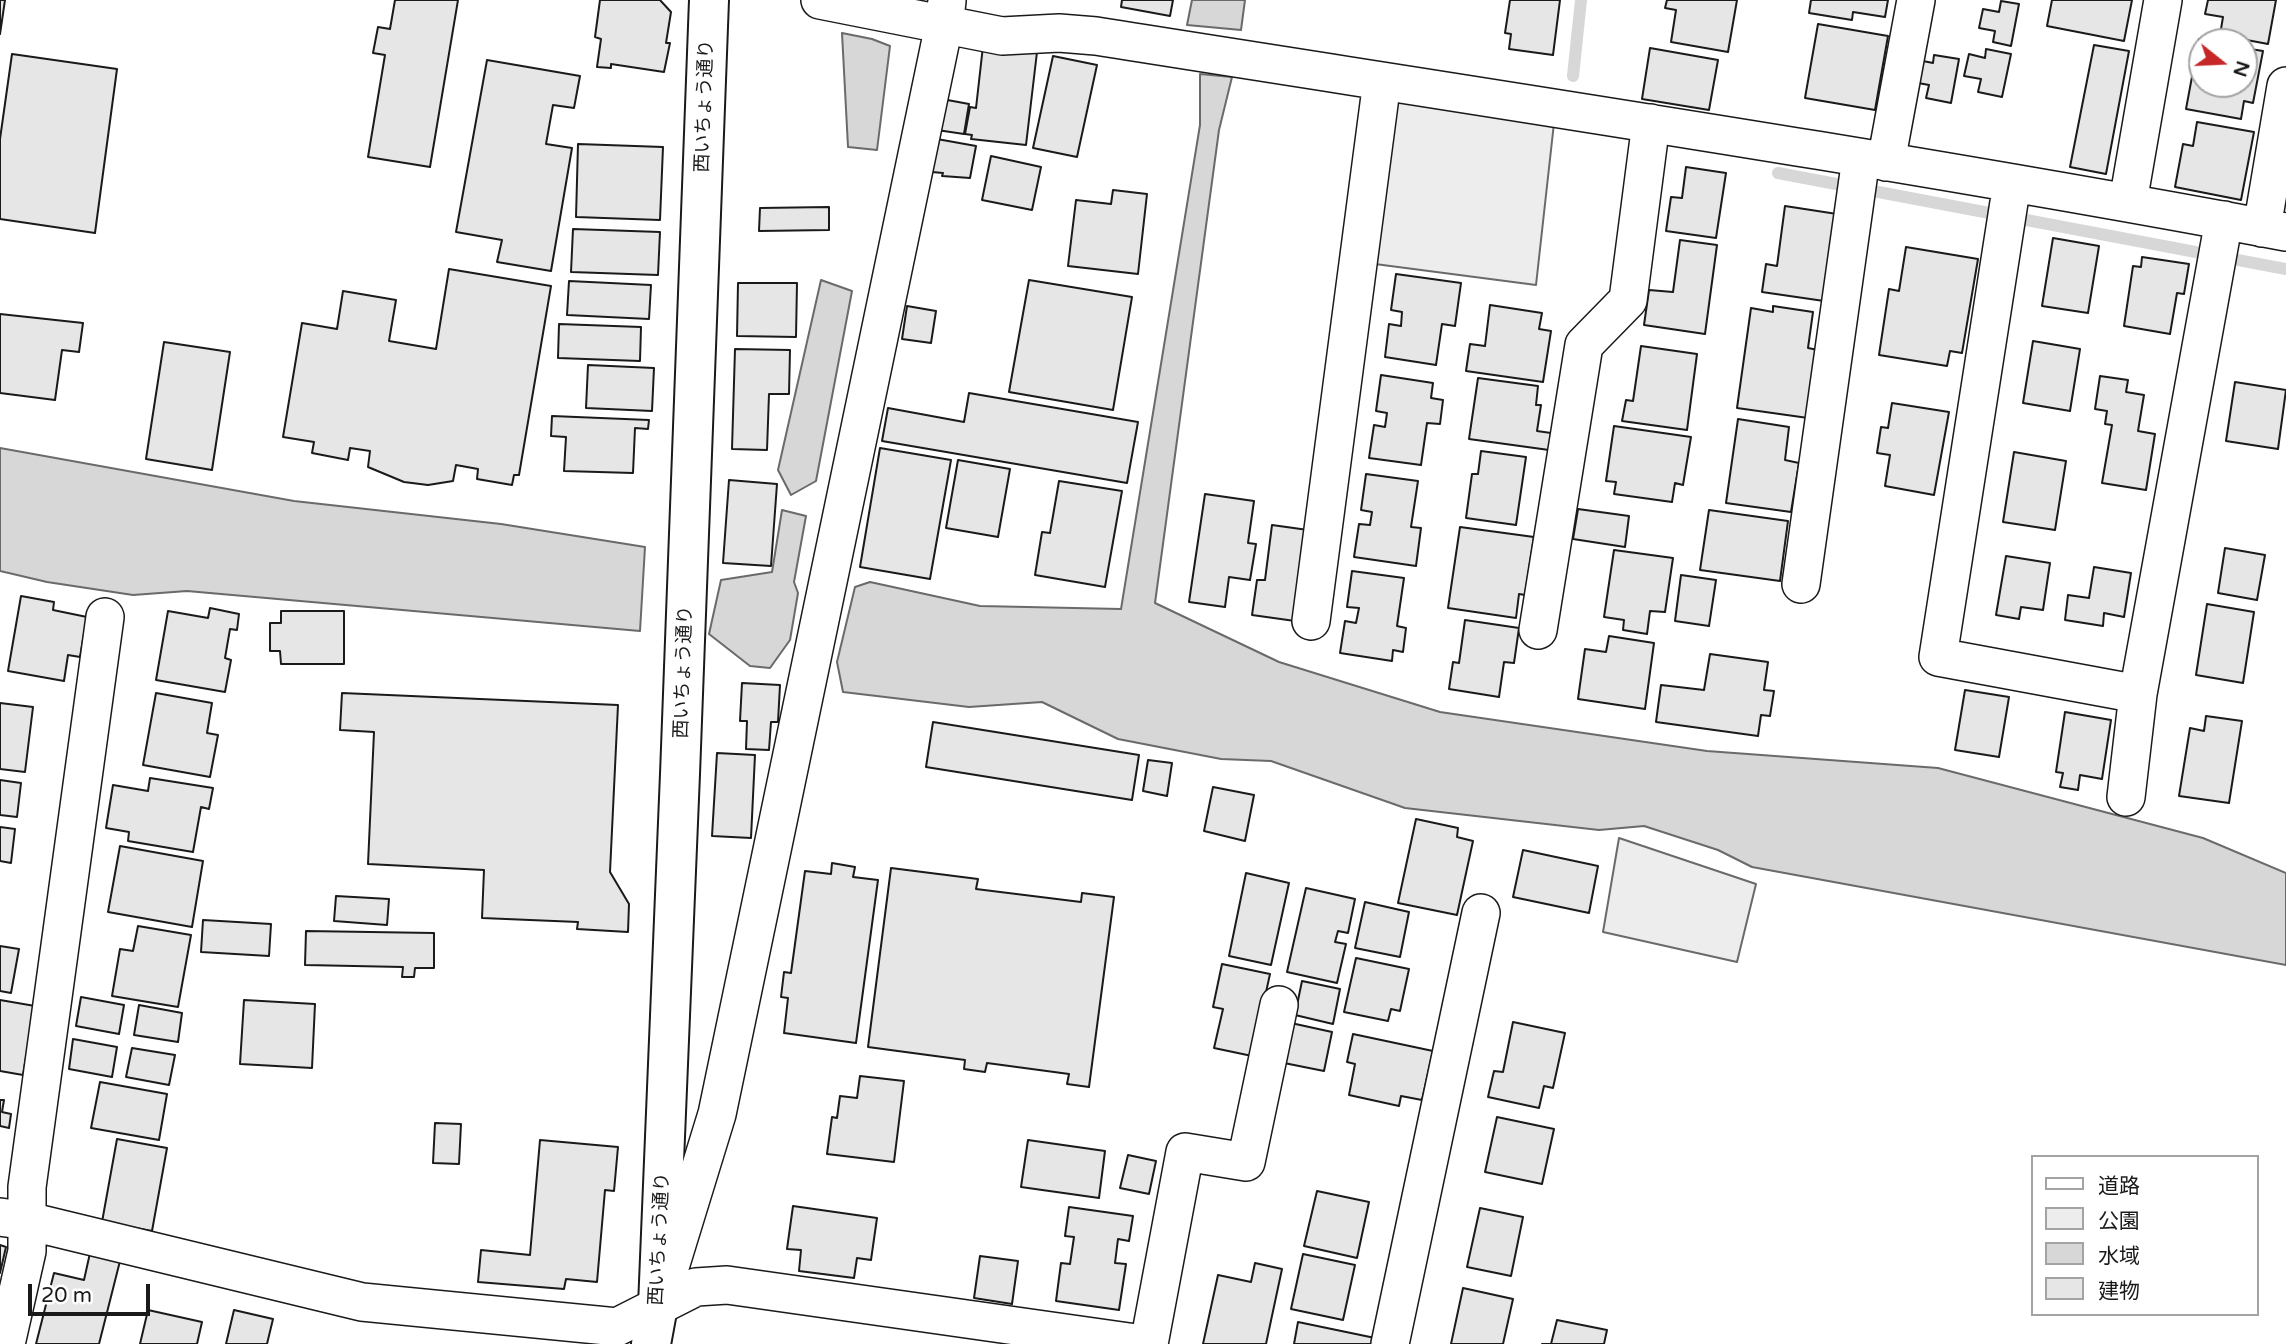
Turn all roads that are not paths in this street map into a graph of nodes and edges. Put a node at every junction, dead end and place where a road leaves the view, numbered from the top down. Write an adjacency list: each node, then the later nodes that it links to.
1 (709, 0): 23 (highway, 西いちょう通り)
2 (820, 0): 5 (street)
3 (1916, 0): 9 (street)
4 (2163, 0): 10 (street)
5 (945, 12): 6 (street); 23 (street)
6 (1382, 81): 8 (street); 16 (street)
7 (2286, 86): 12 (street)
8 (1651, 123): 9 (street); 17 (street)
9 (1865, 174): 11 (street); 14 (street)
10 (2128, 202): 11 (street); 13 (street)
11 (2008, 204): 18 (street)
12 (2274, 230): 13 (street)
13 (2220, 245): 18 (street)
14 (1801, 584)
15 (105, 617): 22 (street)
16 (1311, 621)
17 (1538, 630)
18 (2138, 694): 19 (street)
19 (2126, 797)
20 (1481, 913): 28 (street)
21 (1279, 1005): 27 (street)
22 (14, 1219): 23 (street); 24 (street)
23 (658, 1306): 25 (highway, 西いちょう通り); 26 (street)
24 (5, 1344)
25 (651, 1344)
26 (1143, 1344)
27 (1149, 1344)
28 (1391, 1344)

